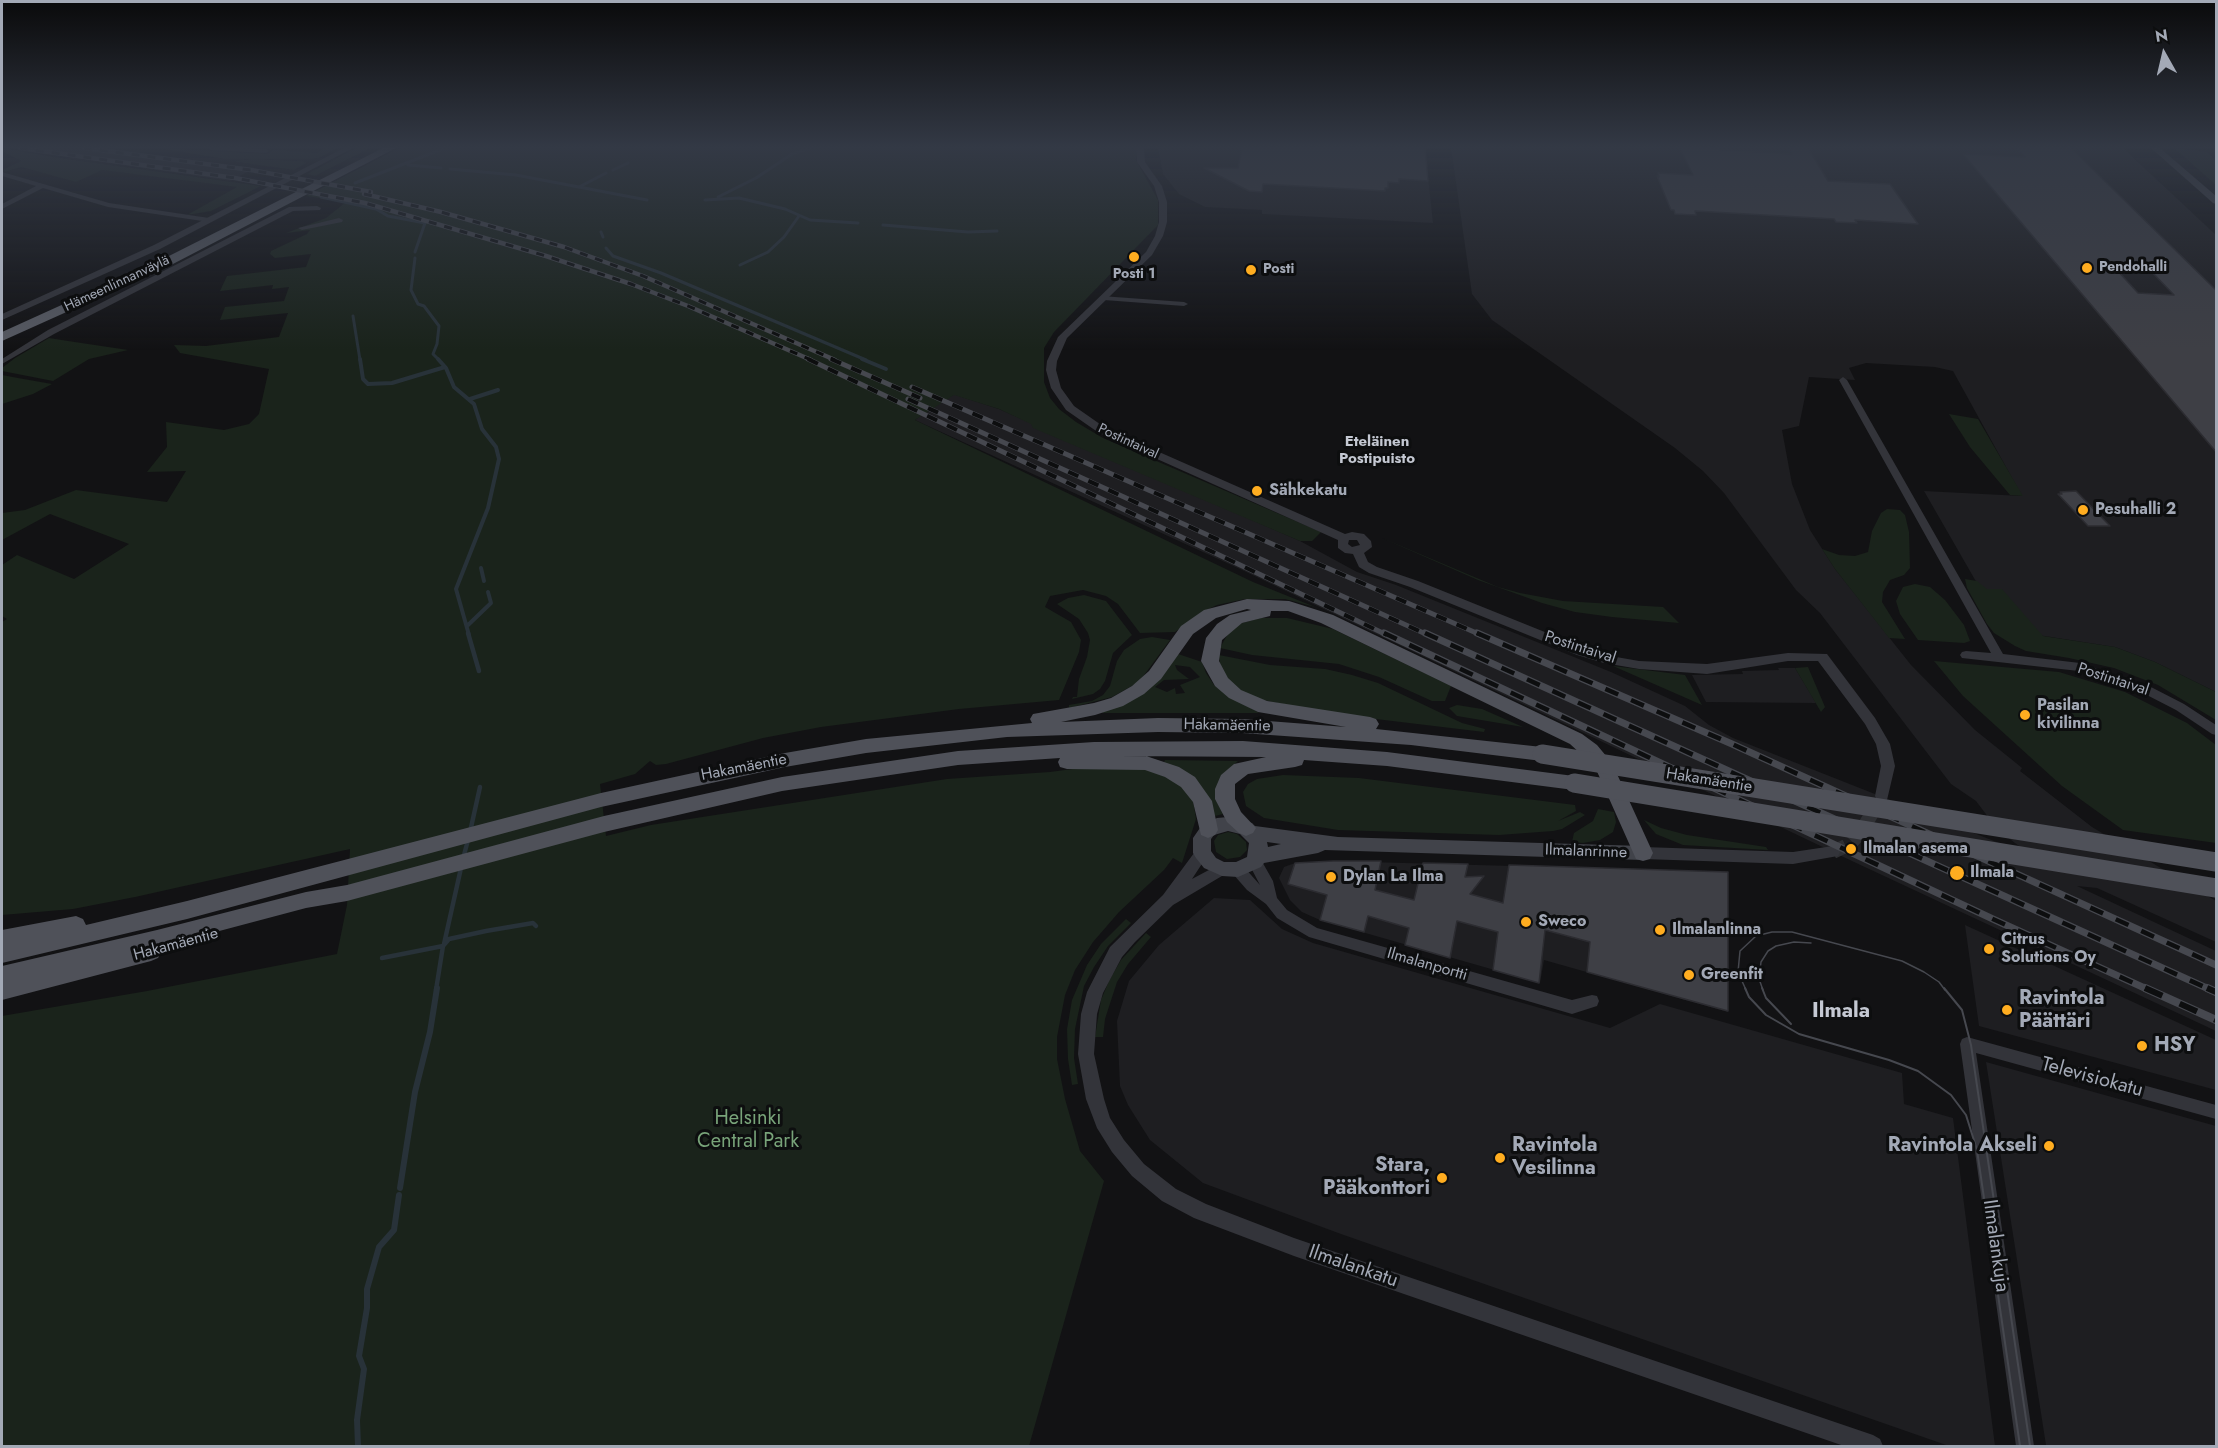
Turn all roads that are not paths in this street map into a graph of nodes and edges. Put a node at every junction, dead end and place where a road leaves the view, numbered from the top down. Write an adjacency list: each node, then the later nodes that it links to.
1 (178, 216): 7 (street)
2 (218, 216): 7 (street)
3 (240, 216): 12 (highway, Hämeenlinnanväylä)
4 (258, 216): 13 (highway, Hämeenlinnanväylä)
5 (279, 216): 14 (street)
6 (1163, 216): 10 (street, Postintaival)
7 (209, 220): 12 (street)
8 (339, 220): 9 (street)
9 (302, 228)
10 (1104, 298): 11 (street); 24 (street, Postintaival)
11 (1184, 304)
12 (2, 318)
13 (2, 337)
14 (2, 361)
15 (1843, 380): 18 (street)
16 (1348, 630): 19 (main road); 21 (main road); 30 (main road)
17 (1966, 655): 18 (street, Postintaival)
18 (1999, 657): 20 (street, Postintaival)
19 (1007, 730): 21 (main road, Hakamäentie); 35 (main road, Hakamäentie)
20 (2217, 731)
21 (1411, 738): 31 (main road, Hakamäentie, bridge)
22 (1322, 753): 23 (main road, Hakamäentie); 26 (main road); 33 (main road, Hakamäentie, bridge)
23 (1018, 754): 25 (main road); 34 (main road, Hakamäentie)
24 (1882, 796)
25 (1208, 830): 26 (main road); 29 (main road)
26 (1249, 831): 27 (main road, Ilmalanrinne); 32 (main road)
27 (1338, 844): 30 (main road, Ilmalanrinne); 32 (main road, Ilmalanrinne)
28 (1833, 852): 30 (street, Ilmalanrinne)
29 (1202, 853): 32 (main road); 36 (street, Ilmalankatu)
30 (1642, 853)
31 (2217, 862)
32 (1243, 864): 36 (street, Ilmalankatu); 41 (street, Ilmalanportti)
33 (2217, 888)
34 (347, 892): 39 (main road, Hakamäentie); 40 (main road, Hakamäentie)
35 (245, 894): 37 (main road, Hakamäentie); 38 (main road, Hakamäentie)
36 (1168, 900): 44 (street, Ilmalankatu)
37 (2, 939)
38 (2, 954)
39 (2, 975)
40 (2, 991)
41 (1592, 1001)
42 (1967, 1044): 43 (street, Televisiokatu); 45 (street, Ilmalankuja)
43 (2217, 1112)
44 (1873, 1446)
45 (2025, 1446)

